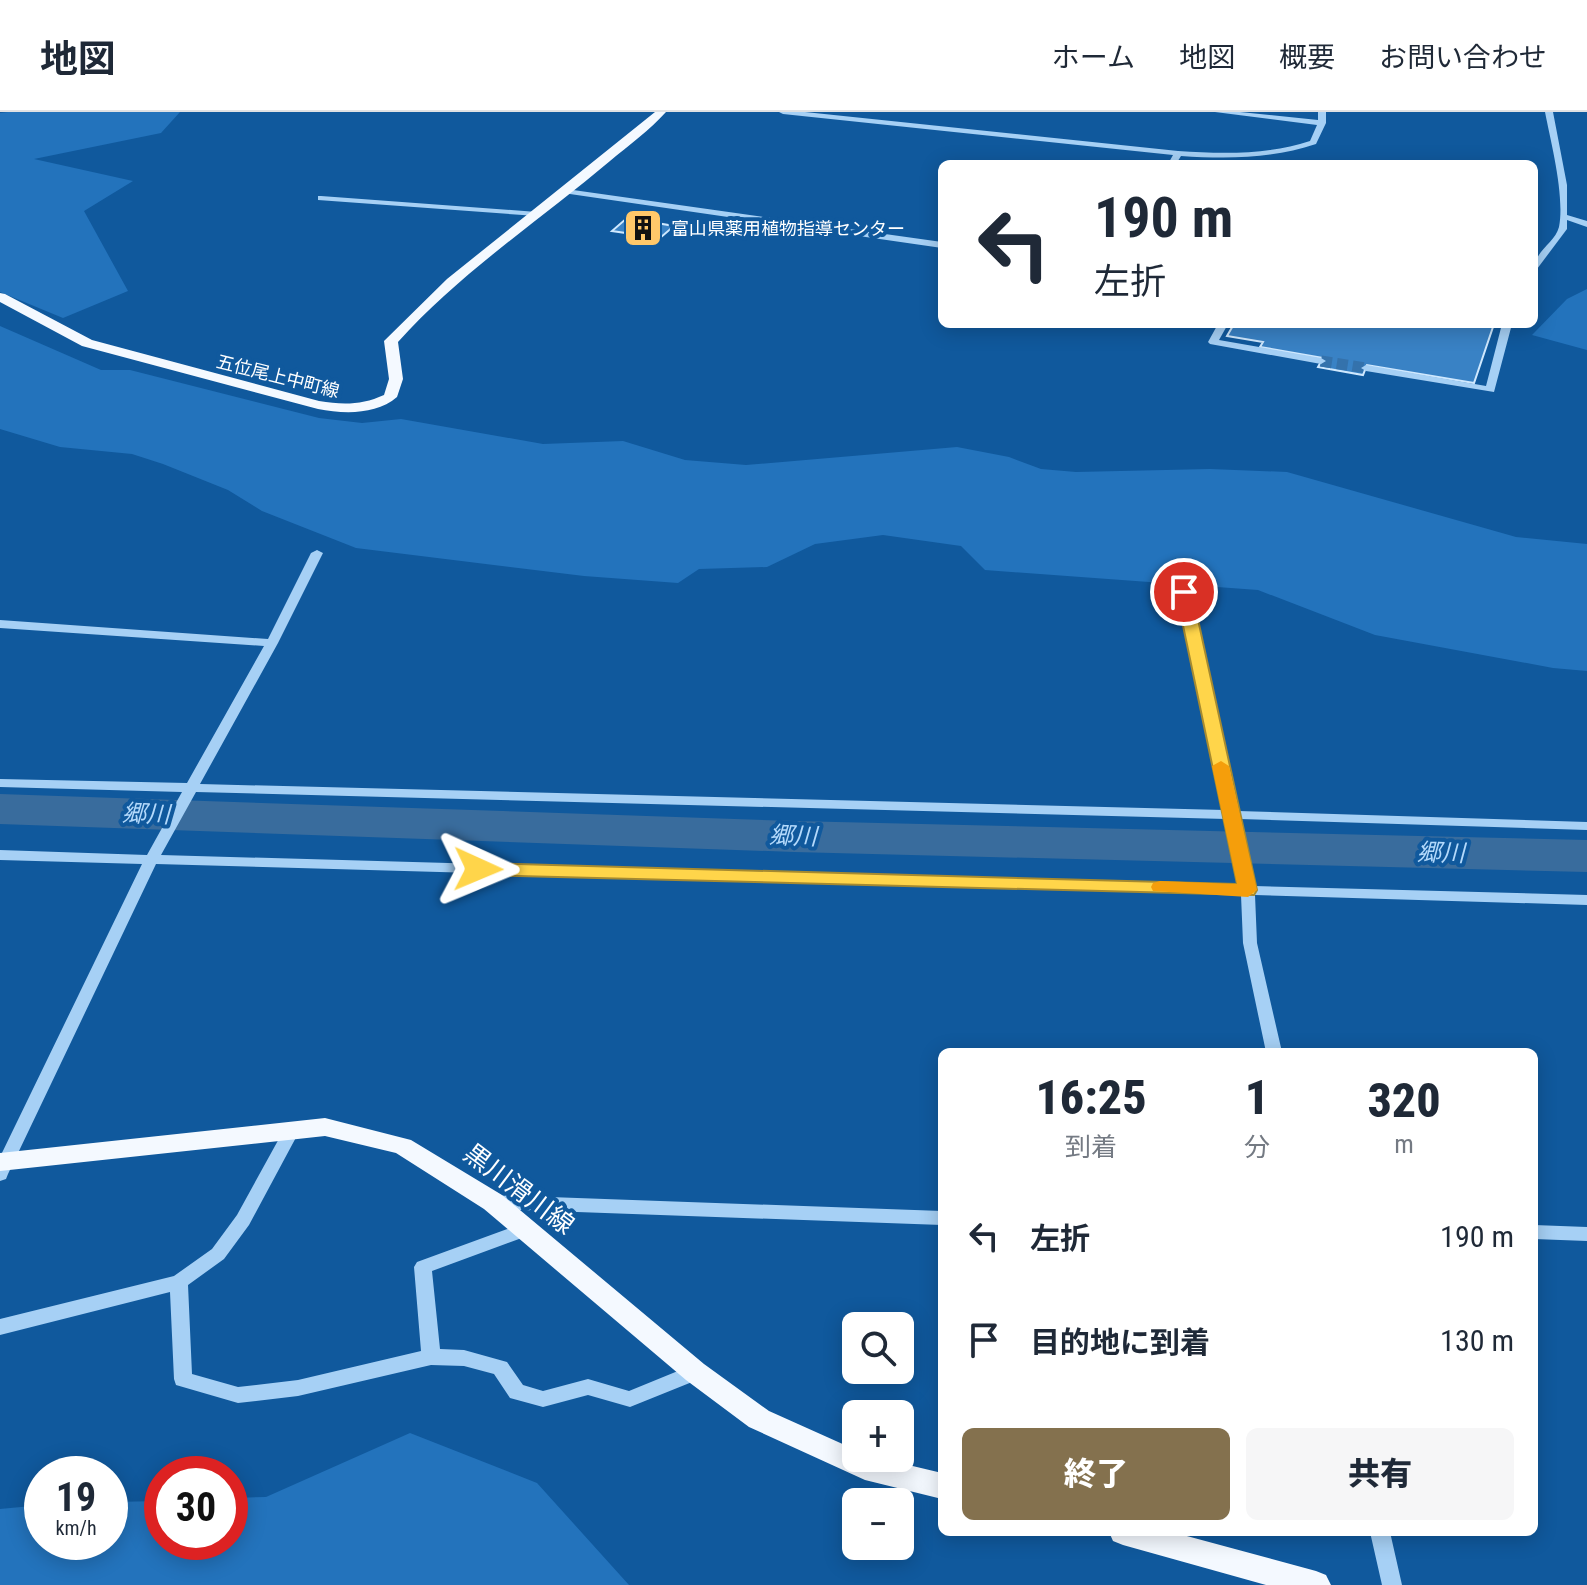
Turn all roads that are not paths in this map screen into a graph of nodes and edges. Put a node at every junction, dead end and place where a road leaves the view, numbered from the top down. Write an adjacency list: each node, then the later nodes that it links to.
1 (661, 112): 9 (main road, 五位尾上中町線)
2 (783, 112): 7 (street)
3 (1219, 112): 6 (street)
4 (1322, 112): 6 (street)
5 (1549, 112): 12 (street)
6 (1322, 123): 7 (street)
7 (1178, 153): 8 (street)
8 (1174, 160)
9 (566, 191): 11 (main road, 五位尾上中町線); 14 (street)
10 (321, 198): 11 (street)
11 (537, 214): 16 (main road, 五位尾上中町線)
12 (1563, 216): 13 (street); 15 (street)
13 (1587, 224)
14 (938, 244)
15 (1538, 262)
16 (0, 297)
17 (1221, 328): 19 (street)
18 (1506, 328): 20 (street)
19 (1321, 361)
20 (1366, 368)
21 (317, 553): 24 (street)
22 (1184, 592): 27 (street)
23 (0, 624): 24 (street)
24 (272, 643): 26 (street)
25 (0, 783): 26 (street)
26 (190, 789): 27 (street); 30 (street)
27 (1231, 814): 28 (street); 31 (street)
28 (1587, 826)
29 (0, 855): 30 (street)
30 (151, 860): 31 (street); 35 (street)
31 (1248, 890): 32 (street); 33 (street)
32 (1587, 900)
33 (1273, 1048)
34 (292, 1130): 35 (main road, 黒川滑川線); 36 (main road, 黒川滑川線); 41 (street)
35 (2, 1165)
36 (493, 1202): 37 (street); 38 (main road, 黒川滑川線)
37 (938, 1218)
38 (524, 1230): 43 (street); 44 (main road, 黒川滑川線)
39 (1538, 1232): 40 (street)
40 (1587, 1234)
41 (179, 1282): 42 (street); 43 (street)
42 (0, 1327)
43 (431, 1357): 44 (street)
44 (695, 1372): 45 (main road, 黒川滑川線)
45 (938, 1485)
46 (1138, 1536): 48 (main road)
47 (1381, 1536): 49 (street)
48 (1316, 1585)
49 (1392, 1585)

